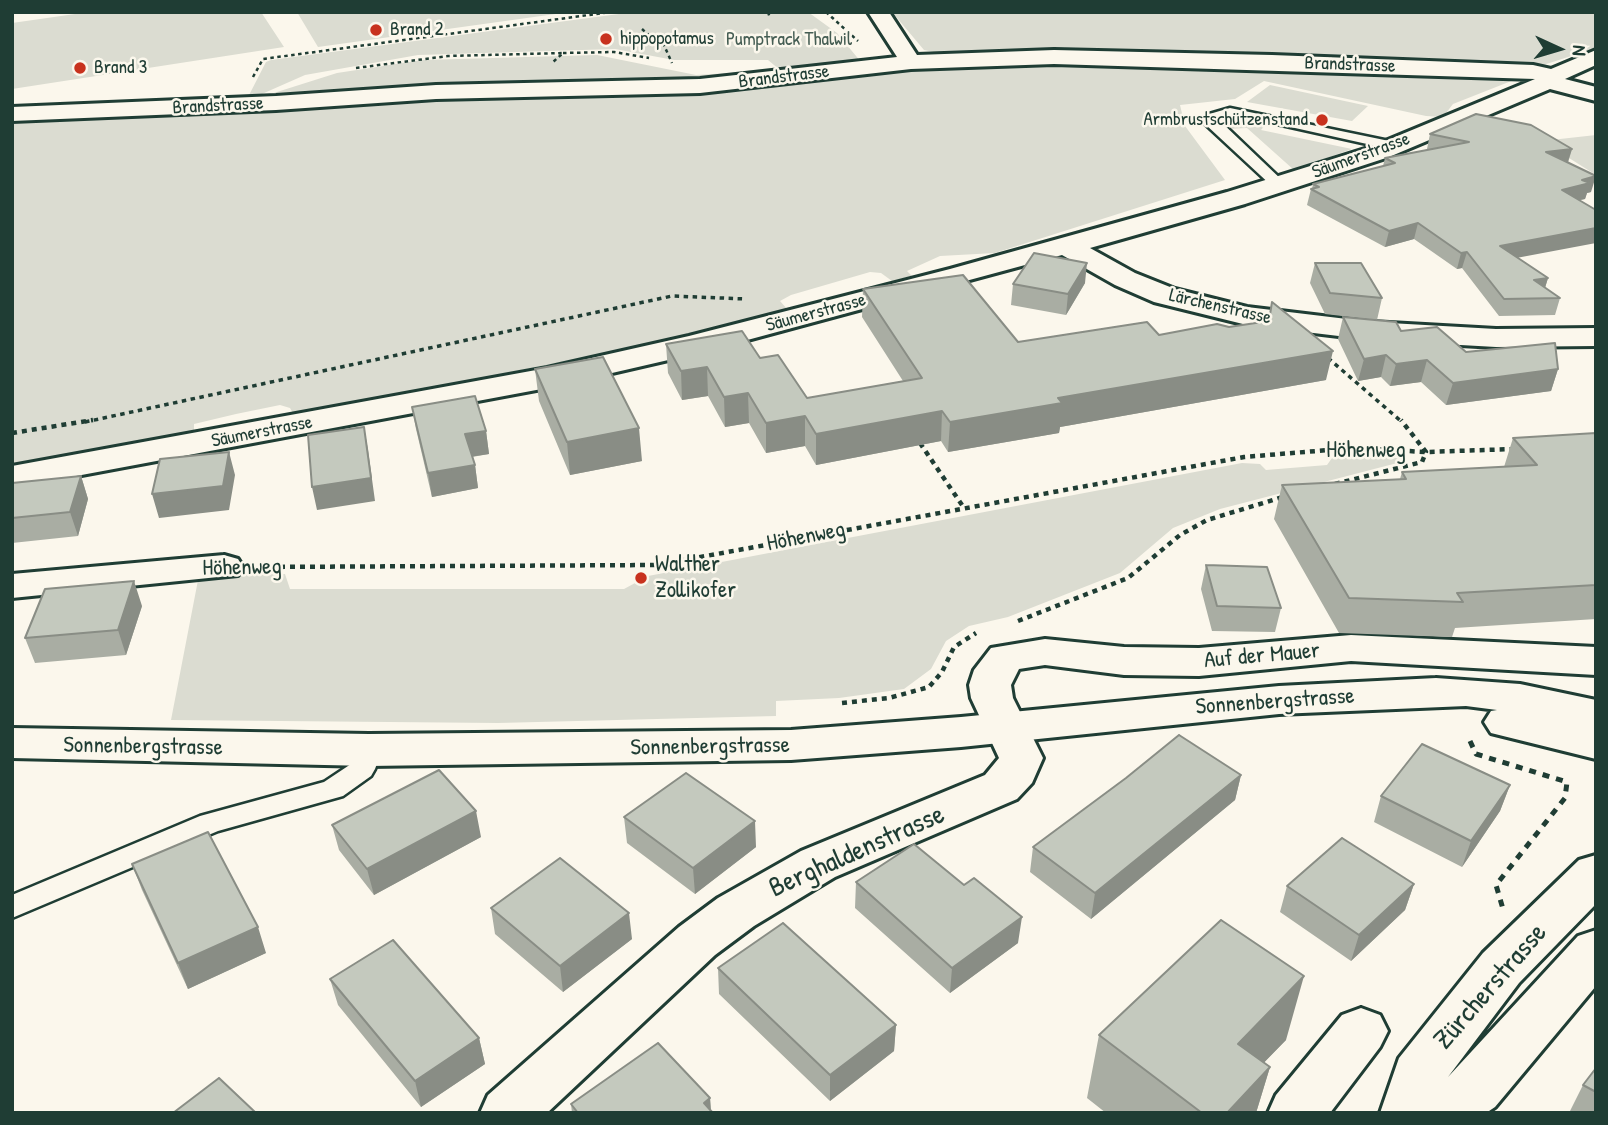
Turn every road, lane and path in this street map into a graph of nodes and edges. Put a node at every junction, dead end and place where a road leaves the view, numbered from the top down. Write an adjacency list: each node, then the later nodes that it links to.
1 (611, 12): 16 (path)
2 (768, 12): 5 (path)
3 (826, 12): 12 (path)
4 (878, 12): 10 (street)
5 (771, 18)
6 (642, 29): 7 (path)
7 (651, 37)
8 (663, 43): 11 (path)
9 (1596, 57): 14 (street)
10 (911, 62): 12 (street, Brandstrasse); 14 (street, Brandstrasse)
11 (672, 64)
12 (872, 66): 16 (street, Brandstrasse)
13 (1596, 72): 14 (street, Säumerstrasse)
14 (1556, 76): 15 (street); 18 (street, Säumerstrasse)
15 (1596, 94)
16 (238, 105): 17 (street, Brandstrasse)
17 (12, 114)
18 (1394, 146): 19 (street, Säumerstrasse); 19 (lane)
19 (1279, 185): 20 (street, Säumerstrasse)
20 (1065, 245): 22 (street, Lärchenstrasse); 28 (street, Säumerstrasse)
21 (753, 300): 24 (path)
22 (1288, 323): 23 (street, Lärchenstrasse); 27 (path)
23 (1596, 337)
24 (12, 433)
25 (917, 438): 31 (path)
26 (1519, 449): 27 (path, Höhenweg)
27 (1426, 452): 29 (path); 31 (path, Höhenweg)
28 (12, 477)
29 (1333, 484)
30 (1295, 494): 34 (path)
31 (964, 508): 32 (path, Höhenweg)
32 (224, 568): 33 (street, Höhenweg)
33 (12, 586)
34 (1011, 624)
35 (984, 631): 38 (path)
36 (1596, 661): 40 (street, Auf der Mauer)
37 (1406, 696): 39 (street, Sonnenbergstrasse); 40 (street, Sonnenbergstrasse); 43 (street, Sonnenbergstrasse)
38 (835, 704)
39 (1596, 715)
40 (1008, 726): 44 (street, Sonnenbergstrasse); 50 (street, Berghaldenstrasse)
41 (1470, 740): 47 (path)
42 (12, 743): 44 (street, Sonnenbergstrasse)
43 (1596, 744)
44 (369, 750): 46 (lane)
45 (1596, 873): 52 (street, Zürcherstrasse)
46 (12, 907)
47 (1504, 912)
48 (1596, 950): 53 (street)
49 (1361, 1031): 51 (street)
50 (509, 1113)
51 (1296, 1113)
52 (1408, 1113)
53 (1439, 1113)

